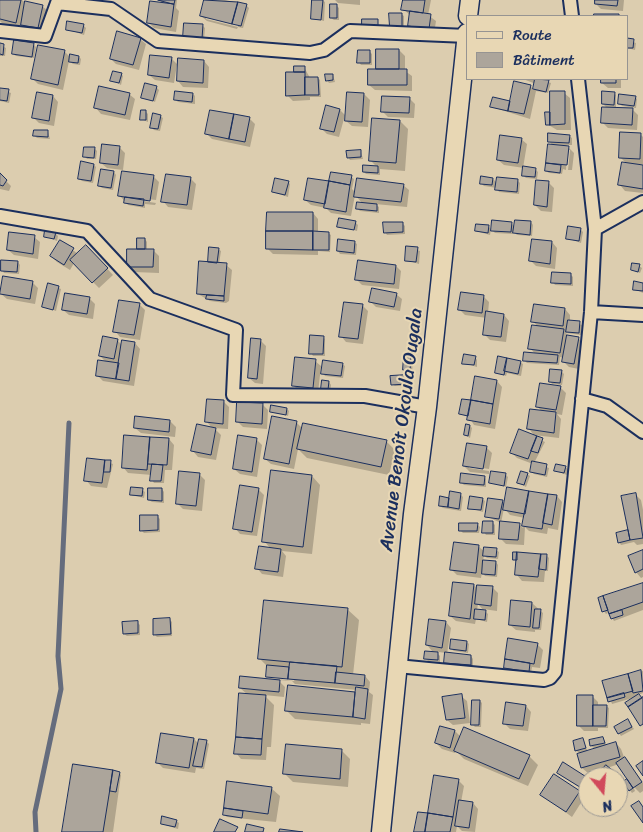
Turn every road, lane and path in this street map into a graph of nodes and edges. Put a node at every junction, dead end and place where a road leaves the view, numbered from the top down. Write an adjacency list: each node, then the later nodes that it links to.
1 (470, 0): 3 (street)
2 (570, 0): 4 (street)
3 (468, 15)
4 (572, 15)
5 (0, 31): 6 (street)
6 (466, 34)
7 (466, 43): 15 (street, Avenue Benoît Okoula Ougala)
8 (578, 80): 11 (street)
9 (643, 202): 11 (street)
10 (0, 216): 15 (street)
11 (595, 229): 12 (street)
12 (591, 312): 13 (street); 14 (street)
13 (643, 316)
14 (582, 399): 16 (street); 17 (street)
15 (427, 407): 17 (street, Avenue Benoît Okoula Ougala)
16 (643, 432)
17 (397, 666): 18 (street, Avenue Benoît Okoula Ougala)
18 (381, 832)

